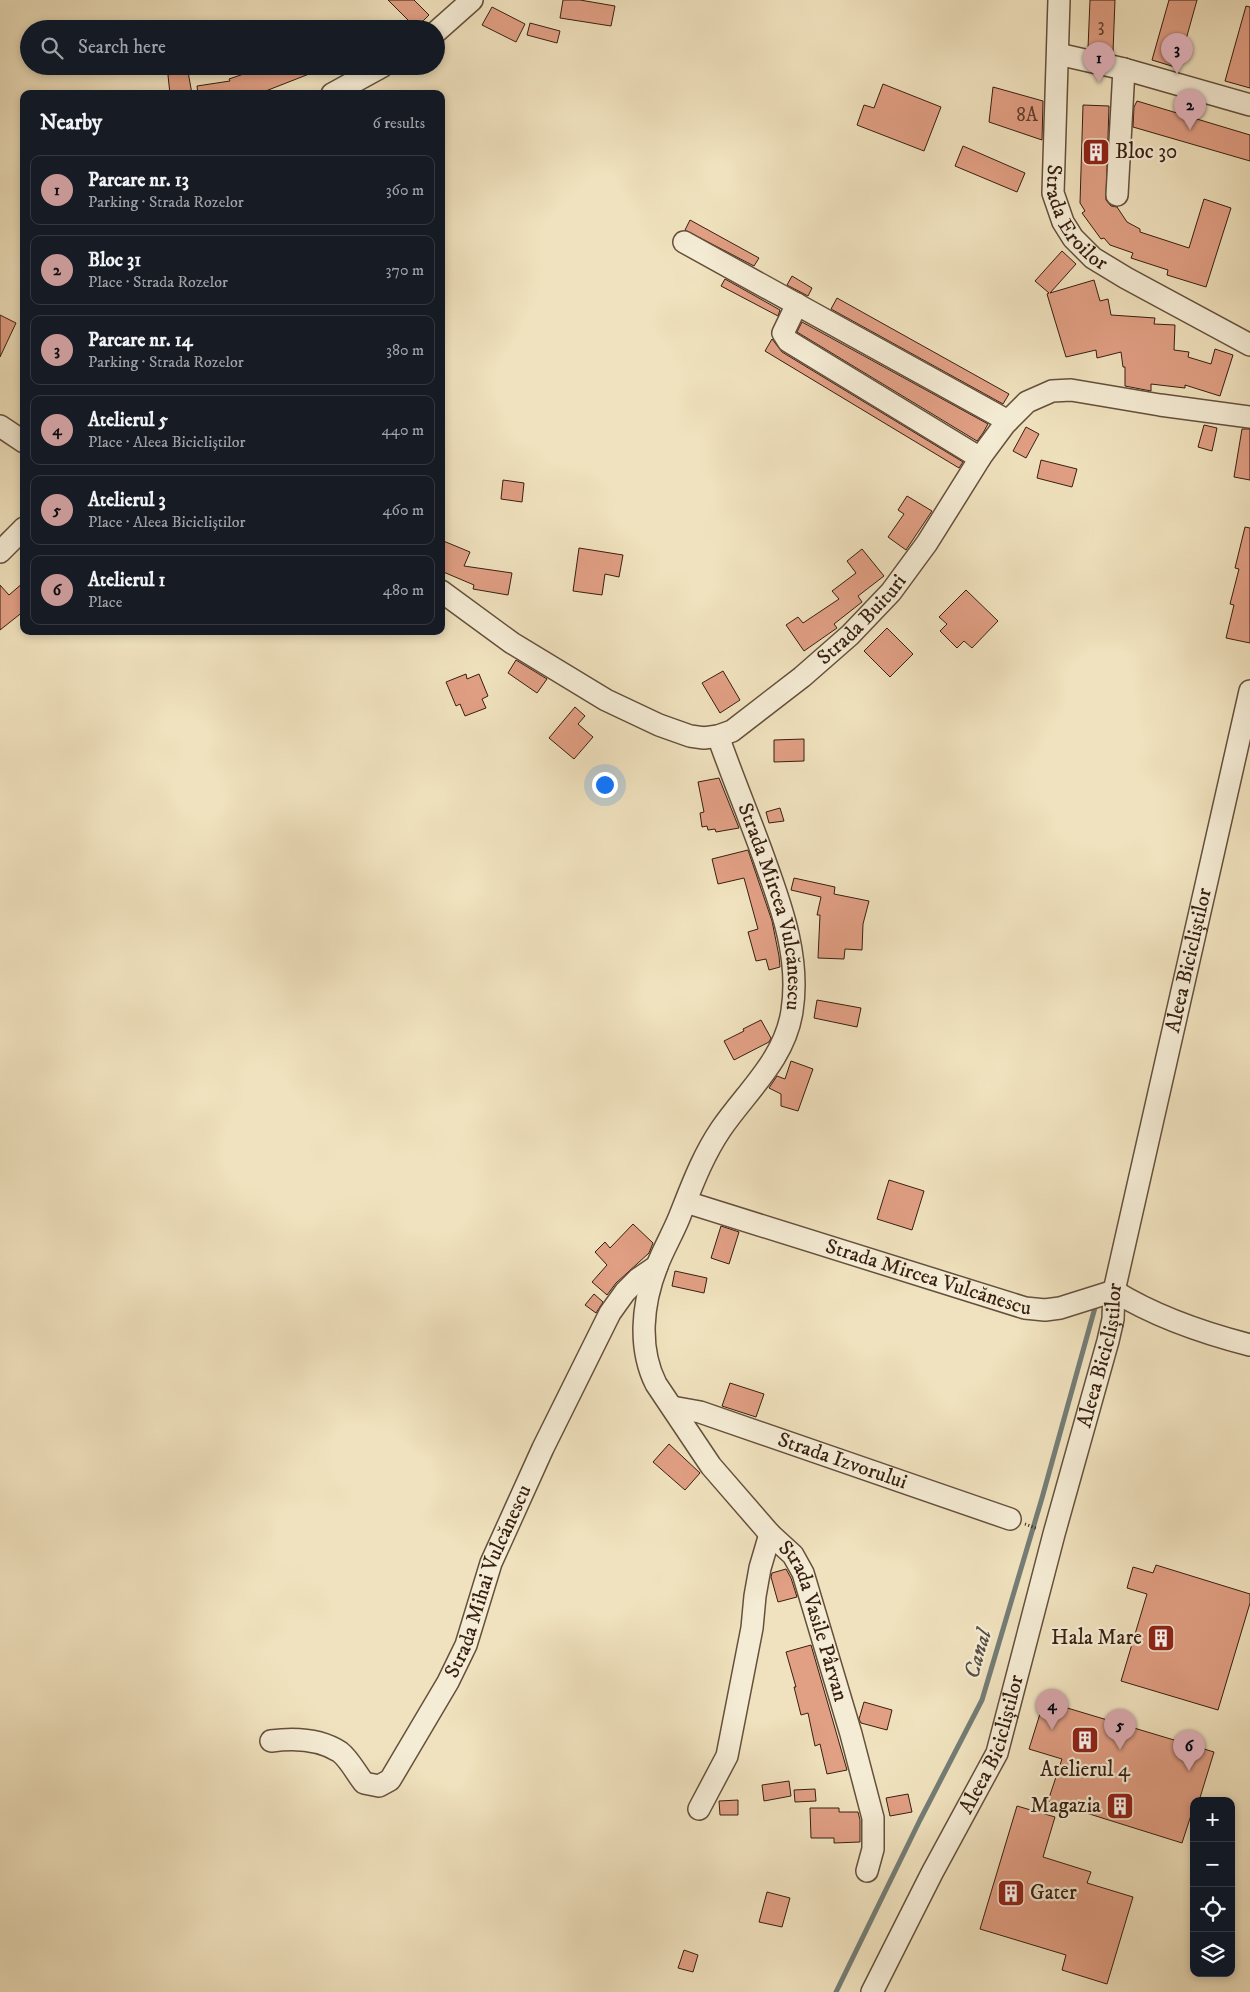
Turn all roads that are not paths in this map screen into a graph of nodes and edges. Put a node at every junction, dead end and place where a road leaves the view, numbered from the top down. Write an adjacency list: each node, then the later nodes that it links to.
1 (472, 0): 3 (street)
2 (1060, 0): 4 (street, Strada Eroilor)
3 (445, 24)
4 (1058, 54): 5 (street); 12 (street, Strada Eroilor)
5 (1124, 69): 8 (street); 9 (street)
6 (367, 75): 7 (street)
7 (339, 90)
8 (1250, 105)
9 (1117, 195)
10 (684, 242): 11 (street)
11 (796, 304): 14 (street); 17 (street)
12 (1250, 344)
13 (1250, 417): 14 (street, Strada Buituri)
14 (1008, 421): 17 (street, Strada Buituri)
15 (0, 426): 16 (street)
16 (20, 439)
17 (980, 458): 22 (street, Strada Buituri)
18 (20, 532): 19 (street)
19 (0, 552)
20 (445, 594): 22 (street, Strada Buituri)
21 (1250, 691): 25 (street, Aleea Bicicliștilor)
22 (718, 736): 23 (street, Strada Mircea Vulcănescu)
23 (686, 1202): 24 (street, Strada Mircea Vulcănescu); 25 (street, Strada Mircea Vulcănescu)
24 (657, 1266): 27 (street, Strada Mircea Vulcănescu); 30 (street, Strada Mihai Vulcănescu)
25 (1114, 1291): 26 (street); 33 (street, Aleea Bicicliștilor)
26 (1250, 1345)
27 (672, 1407): 28 (street, Strada Izvorului); 29 (street, Strada Vasile Pârvan)
28 (1010, 1520)
29 (770, 1534): 31 (street); 32 (street, Strada Vasile Pârvan)
30 (271, 1741)
31 (699, 1809)
32 (867, 1871)
33 (872, 1992)

